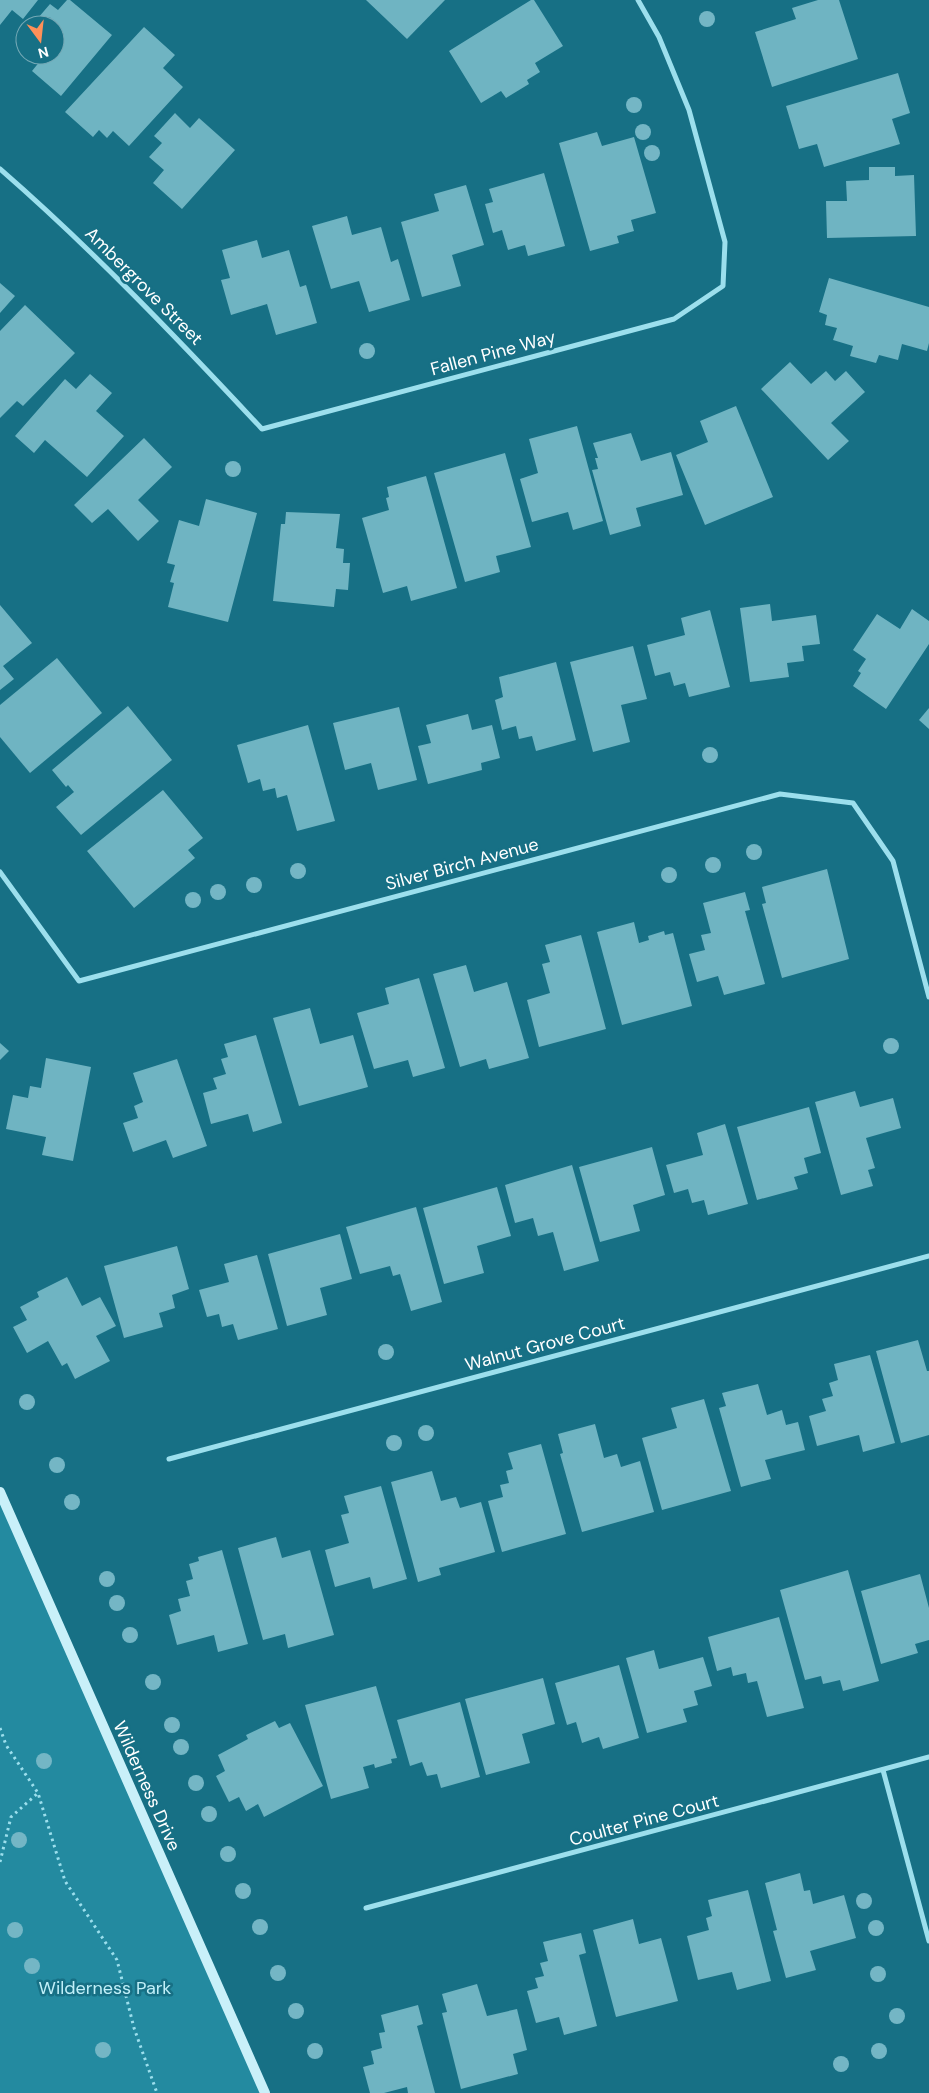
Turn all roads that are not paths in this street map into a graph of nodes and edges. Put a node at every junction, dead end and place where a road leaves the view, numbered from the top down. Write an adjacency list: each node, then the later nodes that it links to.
1 (638, 0): 3 (street, Fallen Pine Way)
2 (0, 169): 3 (street, Ambergrove Street)
3 (262, 429)
4 (0, 872): 5 (street, Silver Birch Avenue)
5 (929, 997)
6 (929, 1256): 7 (street, Walnut Grove Court)
7 (169, 1459)
8 (0, 1492): 13 (street, Wilderness Drive)
9 (929, 1758): 10 (street, Coulter Pine Court)
10 (883, 1770): 11 (street, Coulter Pine Court); 12 (street)
11 (366, 1908)
12 (929, 1941)
13 (265, 2093)

